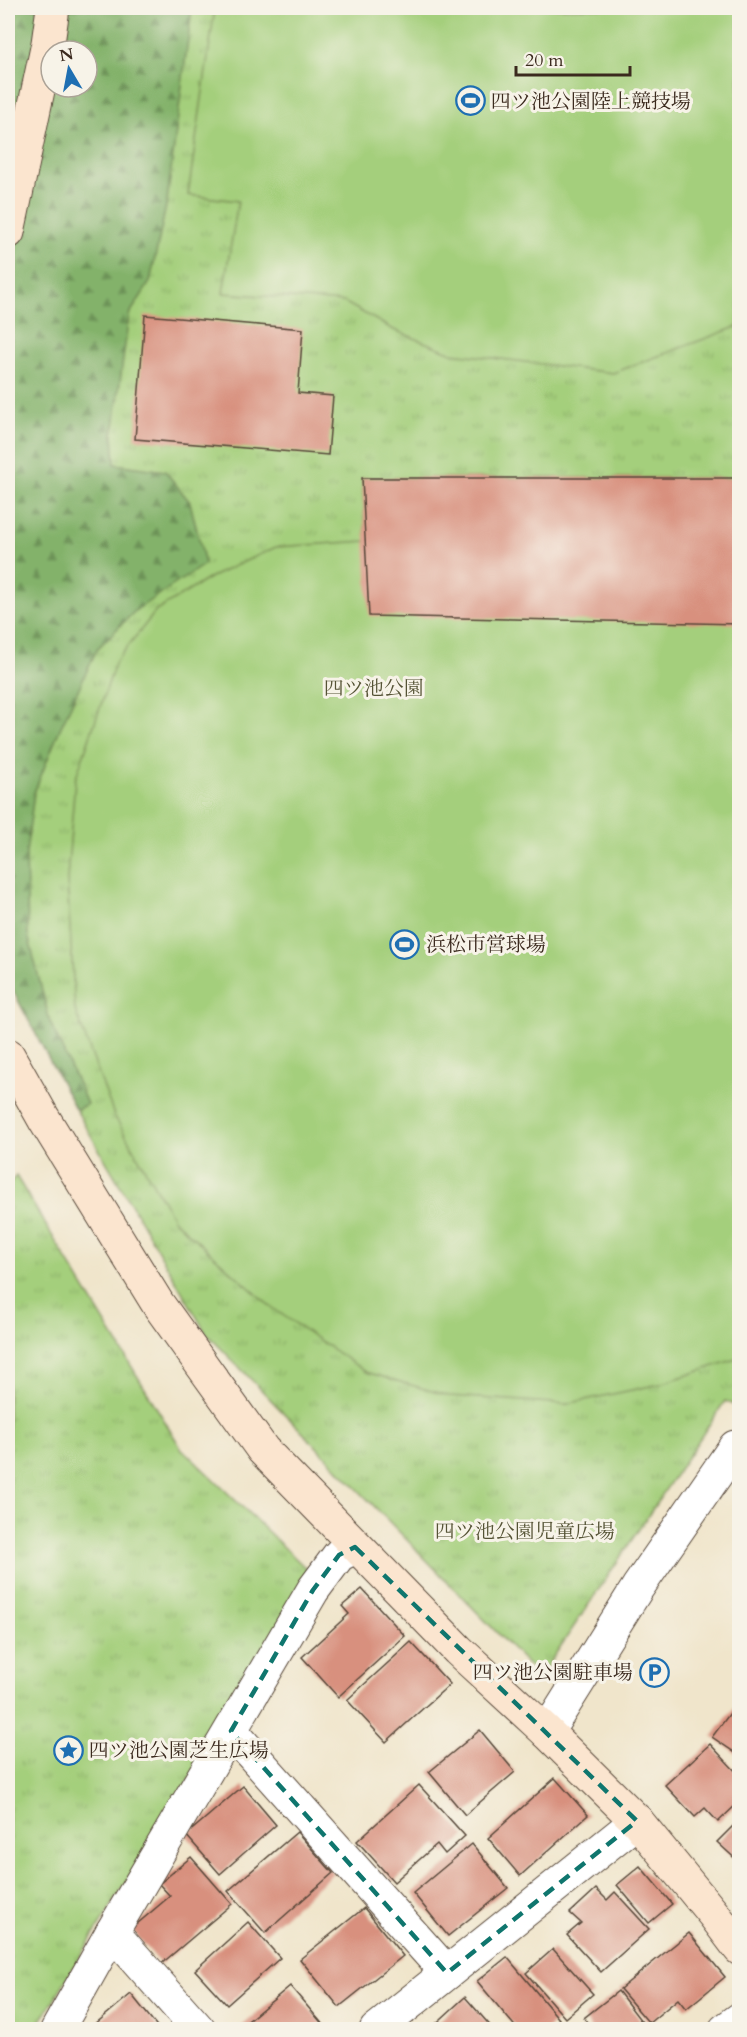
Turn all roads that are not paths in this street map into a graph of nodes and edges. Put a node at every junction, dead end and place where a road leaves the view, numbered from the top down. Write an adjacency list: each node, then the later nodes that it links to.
1 (53, 8): 2 (street)
2 (8, 232)
3 (8, 1055): 5 (street)
4 (740, 1449): 7 (street)
5 (355, 1547): 6 (street); 7 (street)
6 (231, 1731): 9 (street); 11 (street)
7 (547, 1732): 8 (street)
8 (637, 1821): 10 (street); 11 (street)
9 (112, 1932): 13 (street); 14 (street)
10 (740, 1949)
11 (447, 1973): 15 (street)
12 (740, 2019): 16 (street)
13 (57, 2030)
14 (199, 2030)
15 (376, 2030)
16 (725, 2030)

